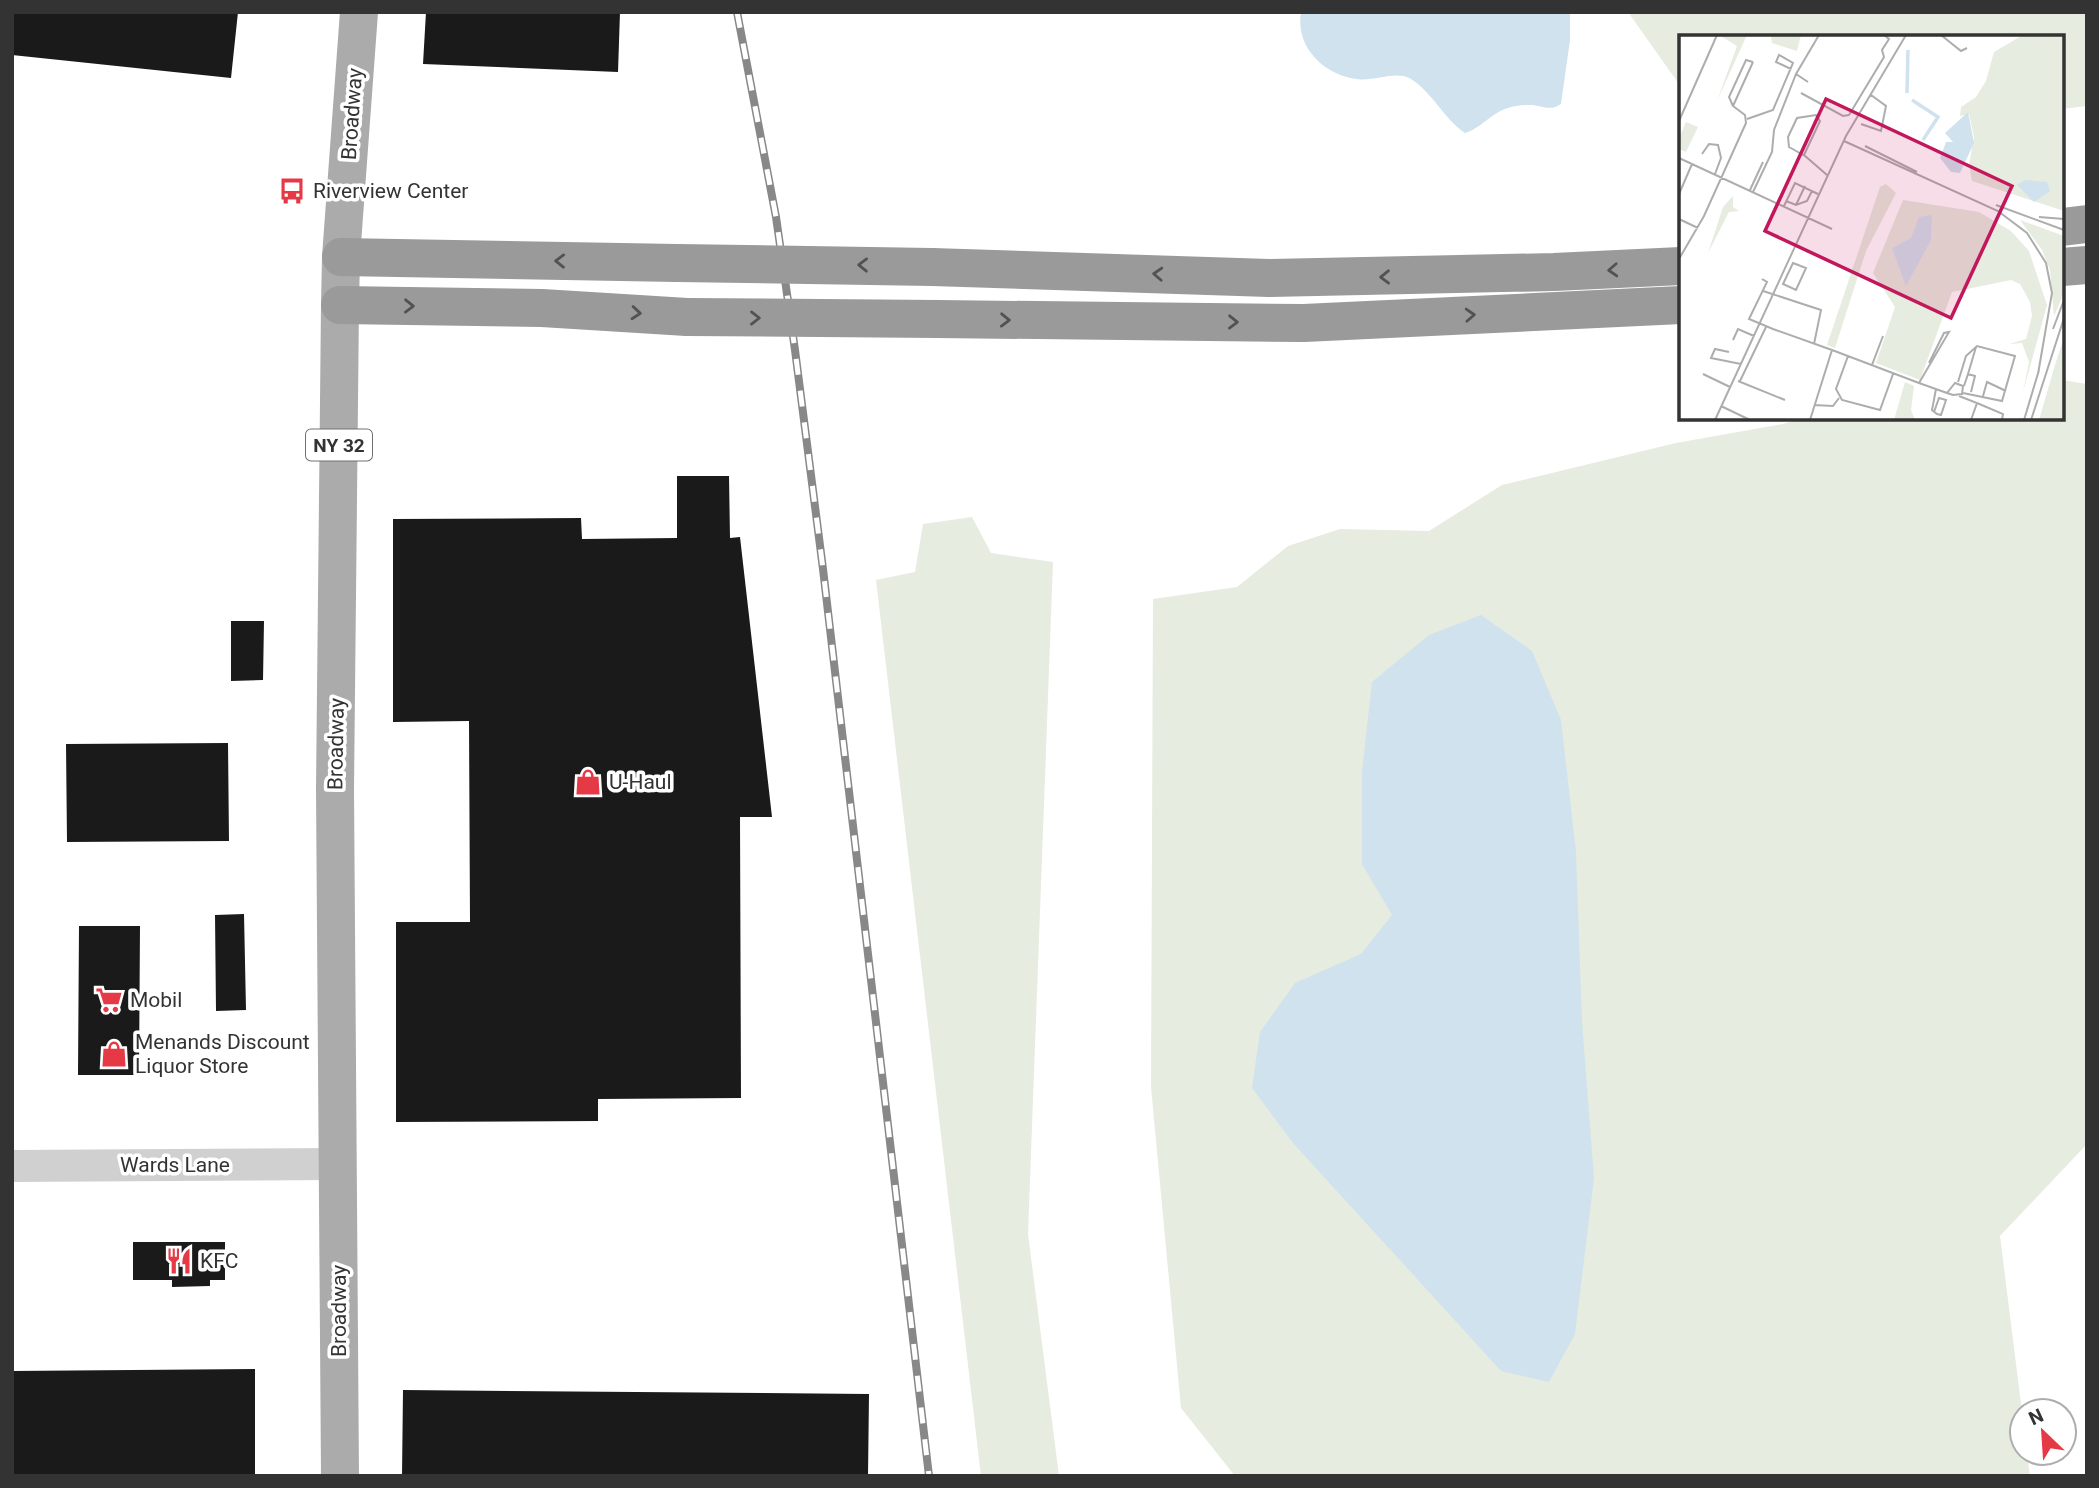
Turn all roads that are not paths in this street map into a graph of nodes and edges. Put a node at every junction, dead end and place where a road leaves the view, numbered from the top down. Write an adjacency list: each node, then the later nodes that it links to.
1 (359, 12): 6 (main road, Broadway / NY 32)
2 (2087, 224): 3 (highway)
3 (2064, 227)
4 (2087, 239): 5 (highway)
5 (2064, 241)
6 (341, 257): 8 (highway, one-way to 6, bridge); 12 (main road, Broadway / NY 32)
7 (2087, 265): 9 (highway)
8 (1679, 266)
9 (2064, 267)
10 (2064, 284): 11 (highway)
11 (2087, 285)
12 (340, 305): 13 (highway, one-way to 13, bridge); 14 (main road, Broadway / NY 32)
13 (1679, 305)
14 (338, 1164): 15 (street, Wards Lane); 16 (main road, Broadway / NY 32)
15 (12, 1166)
16 (340, 1476)

